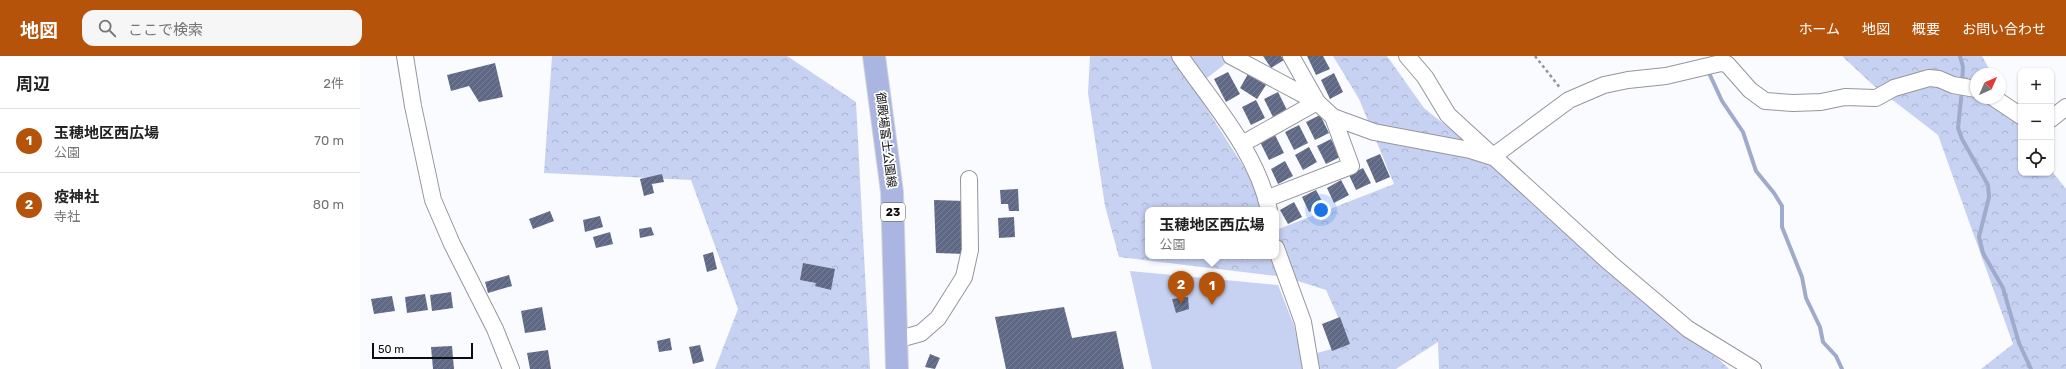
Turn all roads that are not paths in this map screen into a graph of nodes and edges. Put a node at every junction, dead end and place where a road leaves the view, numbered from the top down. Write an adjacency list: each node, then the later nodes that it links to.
1 (405, 56): 20 (street)
2 (874, 56): 19 (main road, 御殿場富士公園線 / 23)
3 (1180, 56): 14 (street)
4 (1231, 56): 8 (street)
5 (1291, 56): 8 (street)
6 (1407, 56): 15 (street)
7 (1970, 88): 15 (street)
8 (1317, 102): 12 (street); 14 (street)
9 (2003, 104): 11 (street)
10 (2066, 107): 13 (street)
11 (2018, 114)
12 (1333, 117): 15 (street); 17 (street)
13 (2054, 117)
14 (1242, 144): 17 (street)
15 (1492, 157): 23 (street)
16 (970, 179): 19 (street)
17 (1267, 204)
18 (1279, 256): 22 (street)
19 (896, 340): 21 (main road, 御殿場富士公園線 / 23)
20 (511, 369)
21 (897, 369)
22 (1311, 369)
23 (1753, 369)

